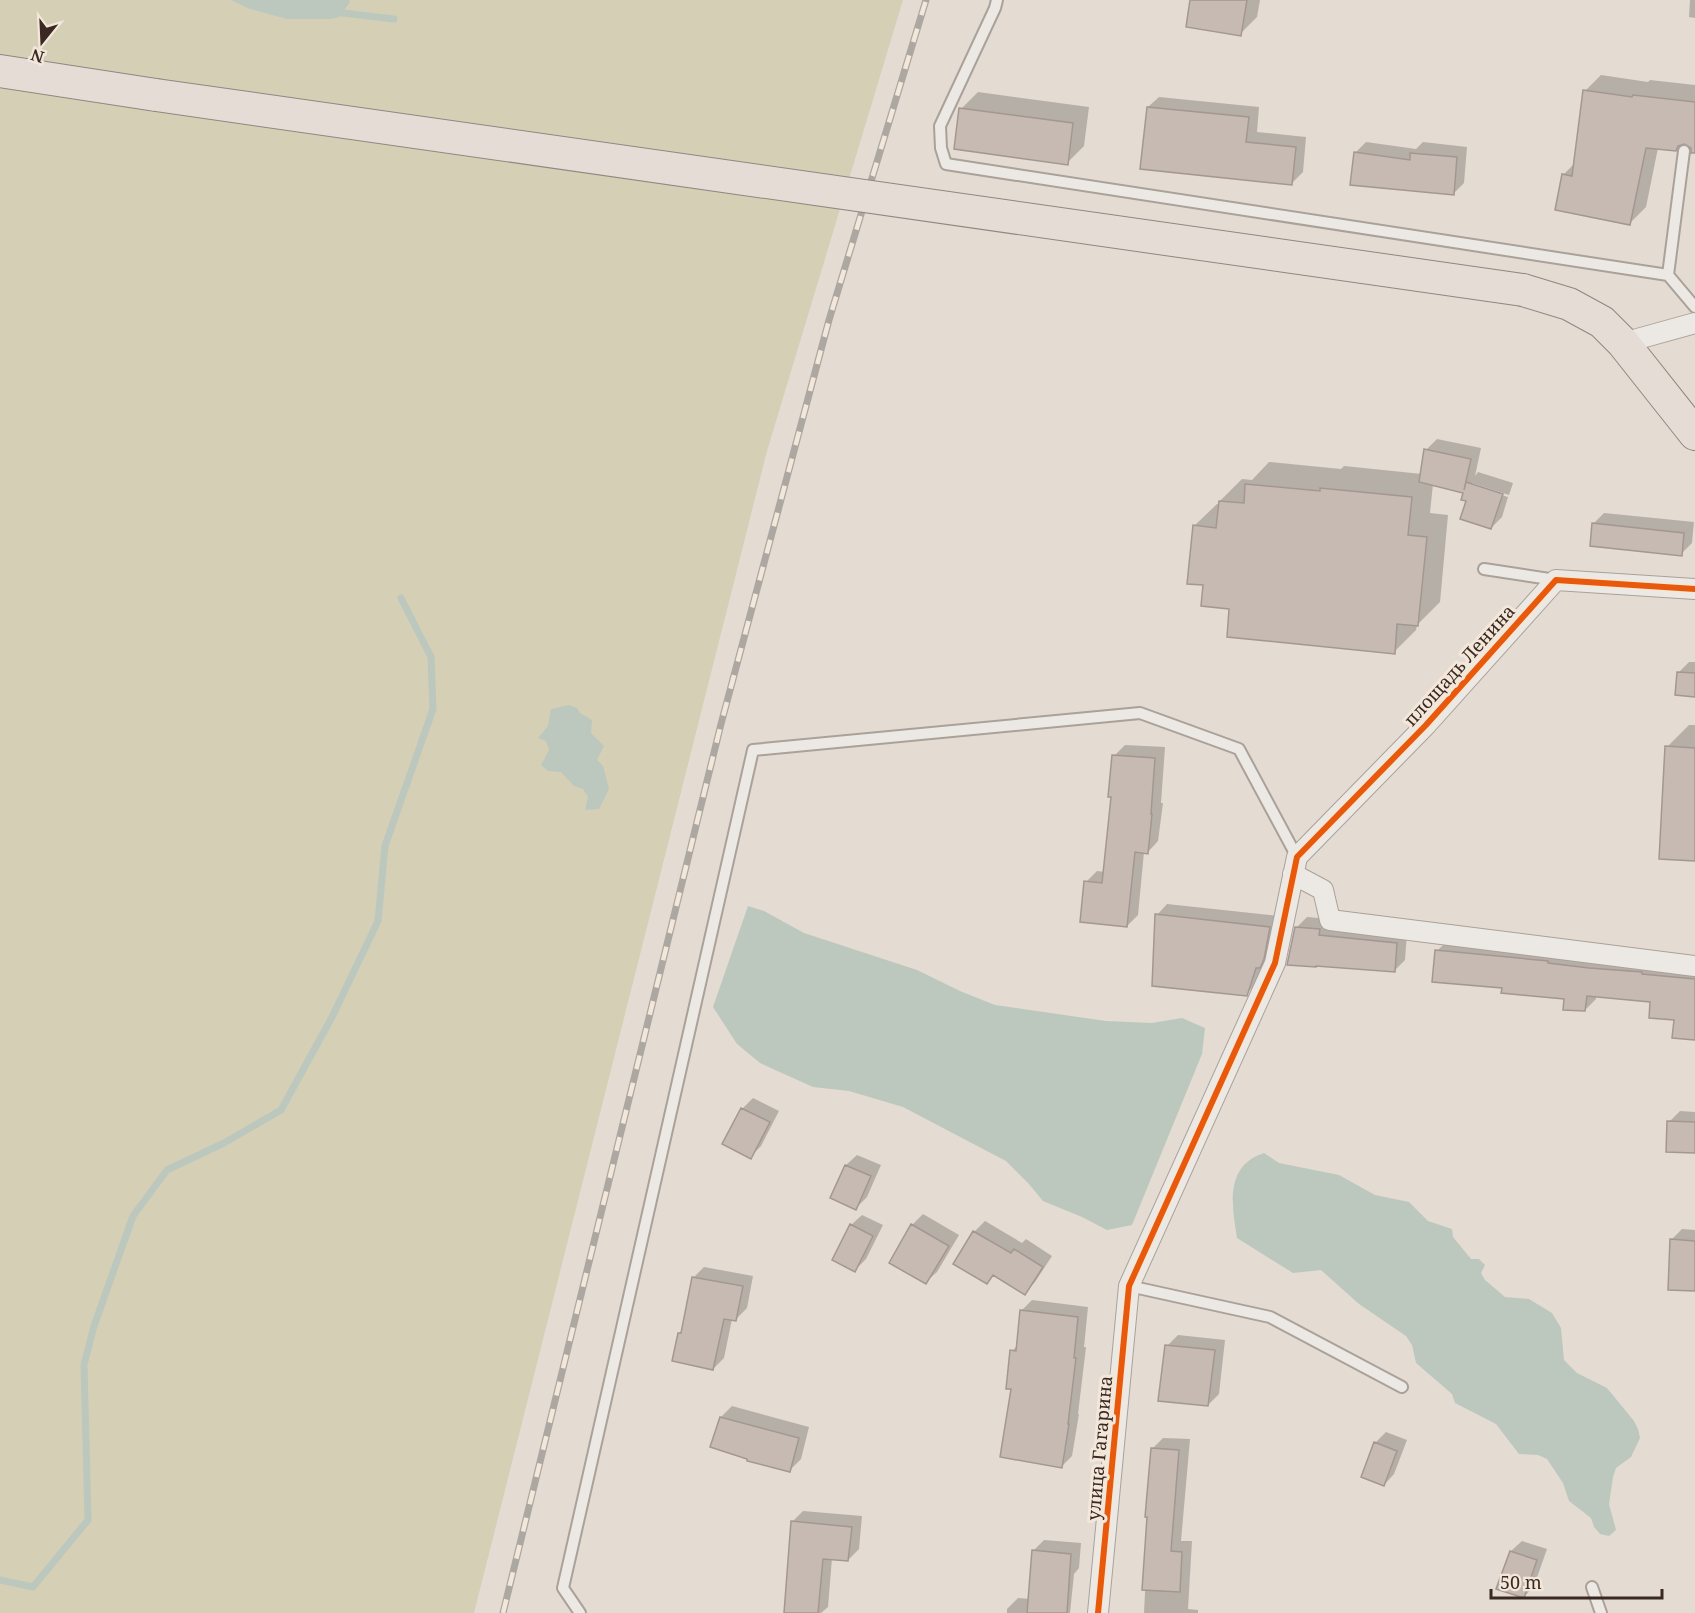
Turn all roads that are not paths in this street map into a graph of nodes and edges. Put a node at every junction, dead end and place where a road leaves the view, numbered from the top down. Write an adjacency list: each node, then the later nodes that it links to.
1 (997, 0): 4 (lane)
2 (0, 71): 7 (main road, bridge)
3 (1684, 151): 4 (lane)
4 (1668, 275): 5 (lane)
5 (1695, 307)
6 (1695, 323): 7 (street)
7 (1623, 343): 8 (main road)
8 (1695, 434)
9 (1484, 569): 10 (lane)
10 (1556, 580): 11 (street); 12 (street, площадь Ленина)
11 (1695, 589)
12 (1295, 866): 13 (street); 14 (street, улица Гагарина); 17 (lane)
13 (1695, 966)
14 (1129, 1286): 15 (lane); 18 (street, улица Гагарина)
15 (1402, 1387)
16 (1592, 1587): 19 (lane)
17 (580, 1613)
18 (1098, 1613)
19 (1601, 1613)

